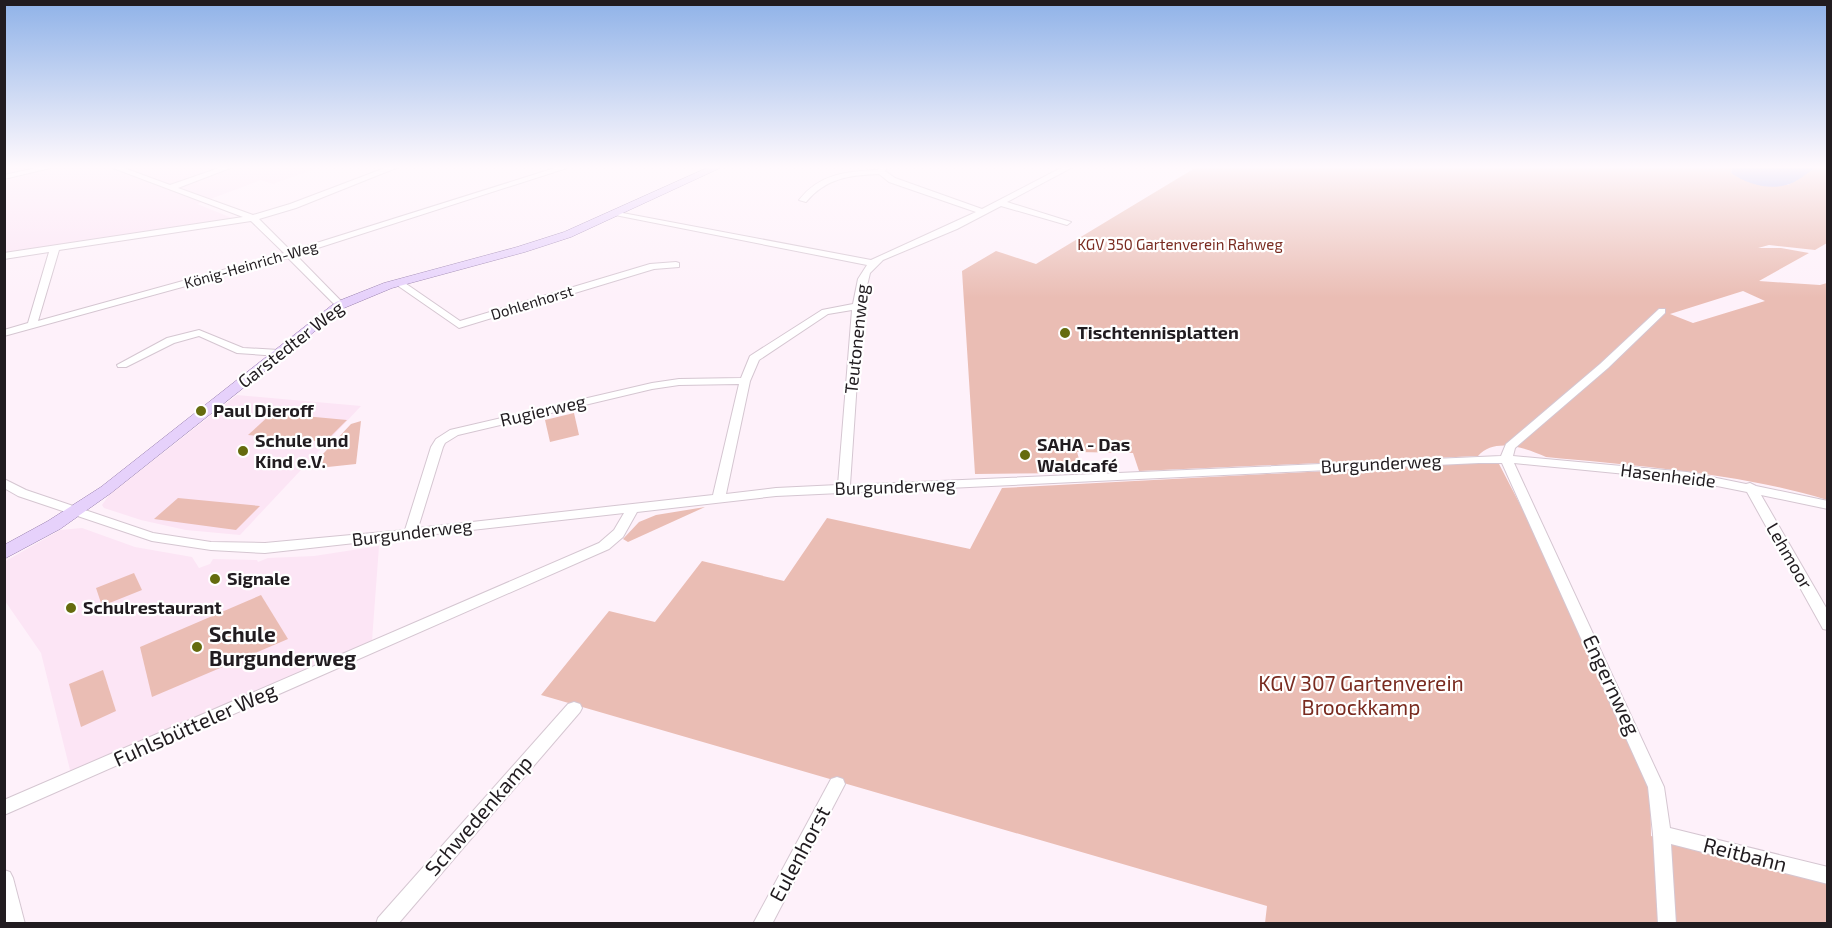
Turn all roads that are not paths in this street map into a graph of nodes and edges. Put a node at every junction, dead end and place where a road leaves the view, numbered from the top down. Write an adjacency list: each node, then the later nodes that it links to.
1 (236, 211): 8 (street)
2 (275, 211): 8 (street)
3 (424, 211): 11 (street, König-Heinrich-Weg)
4 (618, 211): 7 (main road, Garstedter Weg)
5 (1030, 211): 9 (street)
6 (983, 212): 13 (street, Teutonenweg)
7 (615, 213): 13 (street); 15 (main road, Garstedter Weg)
8 (253, 218): 10 (street); 11 (street)
9 (1067, 222)
10 (55, 248): 12 (street); 19 (street)
11 (288, 255): 16 (street); 19 (street, König-Heinrich-Weg)
12 (4, 256)
13 (872, 263): 17 (street, Teutonenweg)
14 (676, 265): 15 (street, Dohlenhorst)
15 (399, 283): 16 (main road, Garstedter Weg)
16 (339, 305): 21 (main road, Garstedter Weg)
17 (857, 307): 23 (street); 26 (street, Teutonenweg)
18 (1662, 311): 24 (street)
19 (32, 325): 20 (street, König-Heinrich-Weg)
20 (4, 333)
21 (279, 353): 22 (street); 31 (main road, Garstedter Weg)
22 (122, 365)
23 (745, 381): 28 (street); 32 (street, Rugierweg)
24 (1506, 459): 26 (street, Burgunderweg); 27 (street, Hasenheide); 38 (street, Engernweg)
25 (4, 483): 31 (street, Burgunderweg)
26 (844, 488): 28 (street, Burgunderweg)
27 (1750, 488): 29 (street, Hasenheide); 34 (street, Lehmoor)
28 (719, 497): 30 (street, Burgunderweg)
29 (1827, 505)
30 (633, 507): 32 (street, Burgunderweg); 37 (street, Fuhlsbütteler Weg)
31 (74, 512): 32 (street, Burgunderweg); 33 (main road, Garstedter Weg)
32 (410, 533)
33 (4, 553)
34 (1827, 625)
35 (574, 708): 42 (street, Schwedenkamp)
36 (837, 784): 43 (street, Eulenhorst)
37 (4, 808)
38 (1662, 834): 39 (street, Reitbahn); 44 (street, Engernweg)
39 (1827, 876)
40 (4, 878): 41 (street)
41 (16, 924)
42 (385, 924)
43 (762, 924)
44 (1667, 924)

